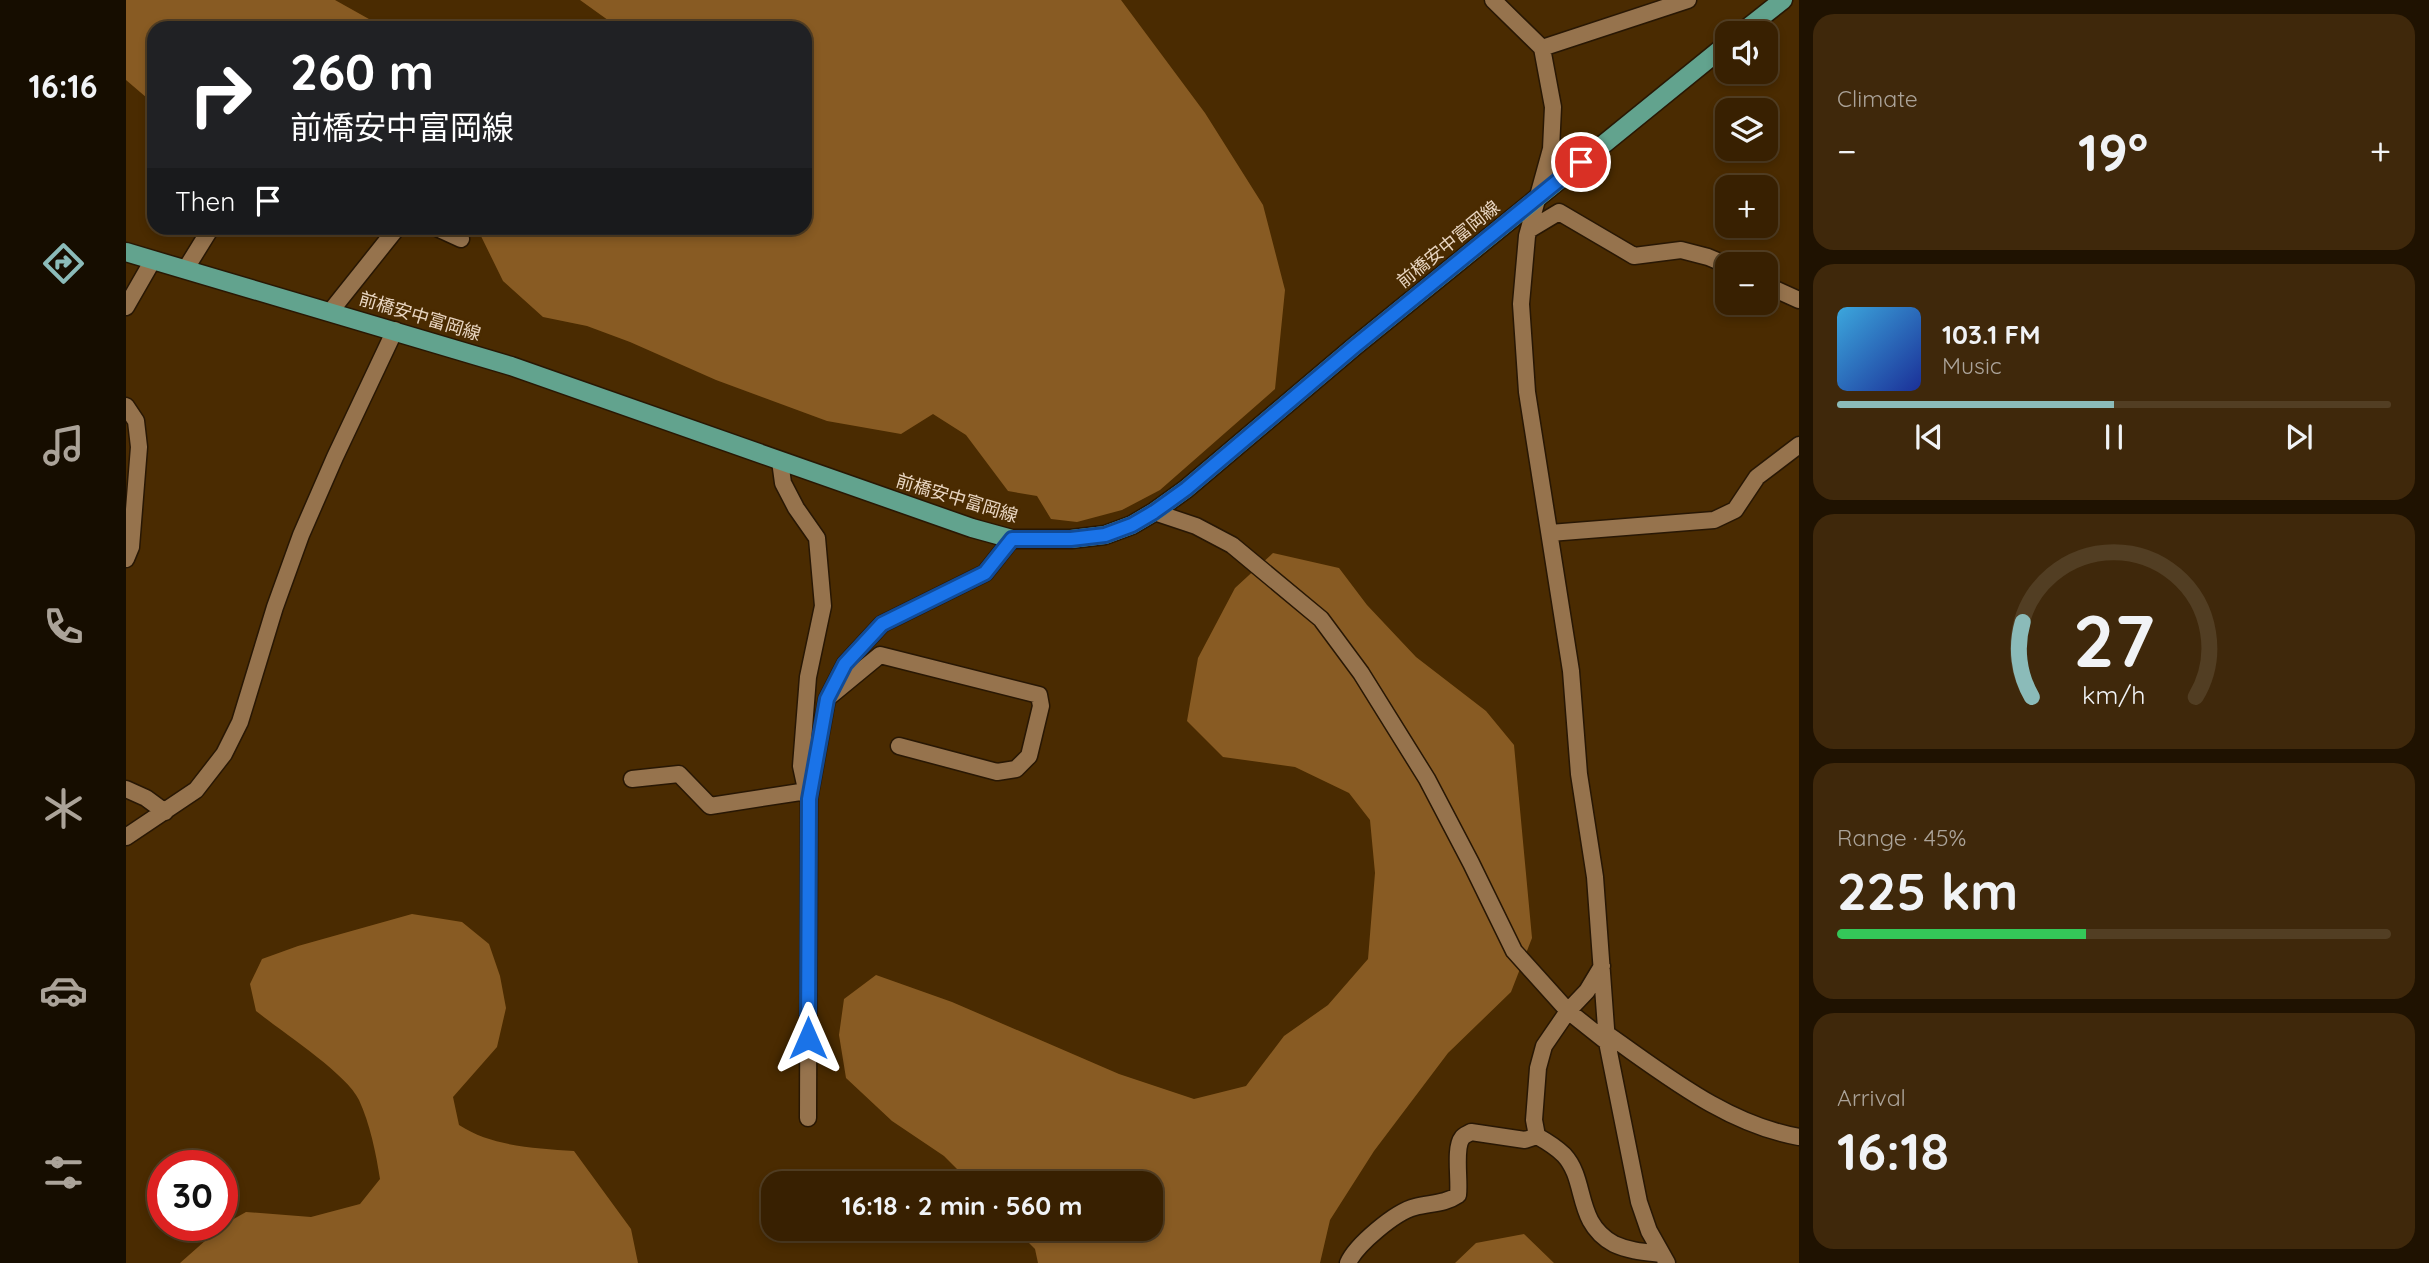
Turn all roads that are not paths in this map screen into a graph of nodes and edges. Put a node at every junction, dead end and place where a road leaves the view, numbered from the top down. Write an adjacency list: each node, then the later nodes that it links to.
1 (1493, 0): 7 (street)
2 (1634, 0): 5 (street)
3 (1688, 0): 5 (street)
4 (1783, 0): 6 (main road)
5 (1638, 16): 7 (street)
6 (1756, 21)
7 (1542, 48): 9 (street)
8 (1715, 54): 9 (main road, 前橋安中富岡線)
9 (1537, 199): 10 (street); 27 (main road, 前橋安中富岡線)
10 (1529, 230): 17 (street); 28 (street)
11 (207, 235): 18 (street)
12 (391, 235): 22 (street)
13 (452, 235): 14 (street)
14 (461, 239)
15 (126, 252): 16 (main road, 前橋安中富岡線)
16 (153, 260): 18 (main road, 前橋安中富岡線); 21 (street)
17 (1715, 260)
18 (185, 270): 22 (main road, 前橋安中富岡線)
19 (1778, 290): 20 (street)
20 (1799, 300)
21 (126, 307)
22 (330, 312): 23 (main road, 前橋安中富岡線)
23 (395, 330): 26 (main road, 前橋安中富岡線); 36 (street)
24 (126, 406): 30 (street)
25 (1799, 445): 28 (street)
26 (780, 461): 29 (main road, 前橋安中富岡線); 35 (street)
27 (1154, 512): 29 (main road, 前橋安中富岡線); 39 (street)
28 (1550, 533): 38 (street)
29 (1012, 539): 31 (street)
30 (126, 559)
31 (827, 699): 32 (street); 35 (street)
32 (899, 746)
33 (632, 779): 35 (street)
34 (126, 789): 36 (street)
35 (808, 795): 41 (street)
36 (165, 812): 37 (street)
37 (126, 837)
38 (1602, 966): 39 (street); 40 (street)
39 (1568, 1010): 40 (street); 42 (street)
40 (1607, 1038): 43 (street); 44 (street)
41 (808, 1118)
42 (1537, 1136): 44 (street); 45 (street)
43 (1799, 1136)
44 (1664, 1259)
45 (1348, 1263)

